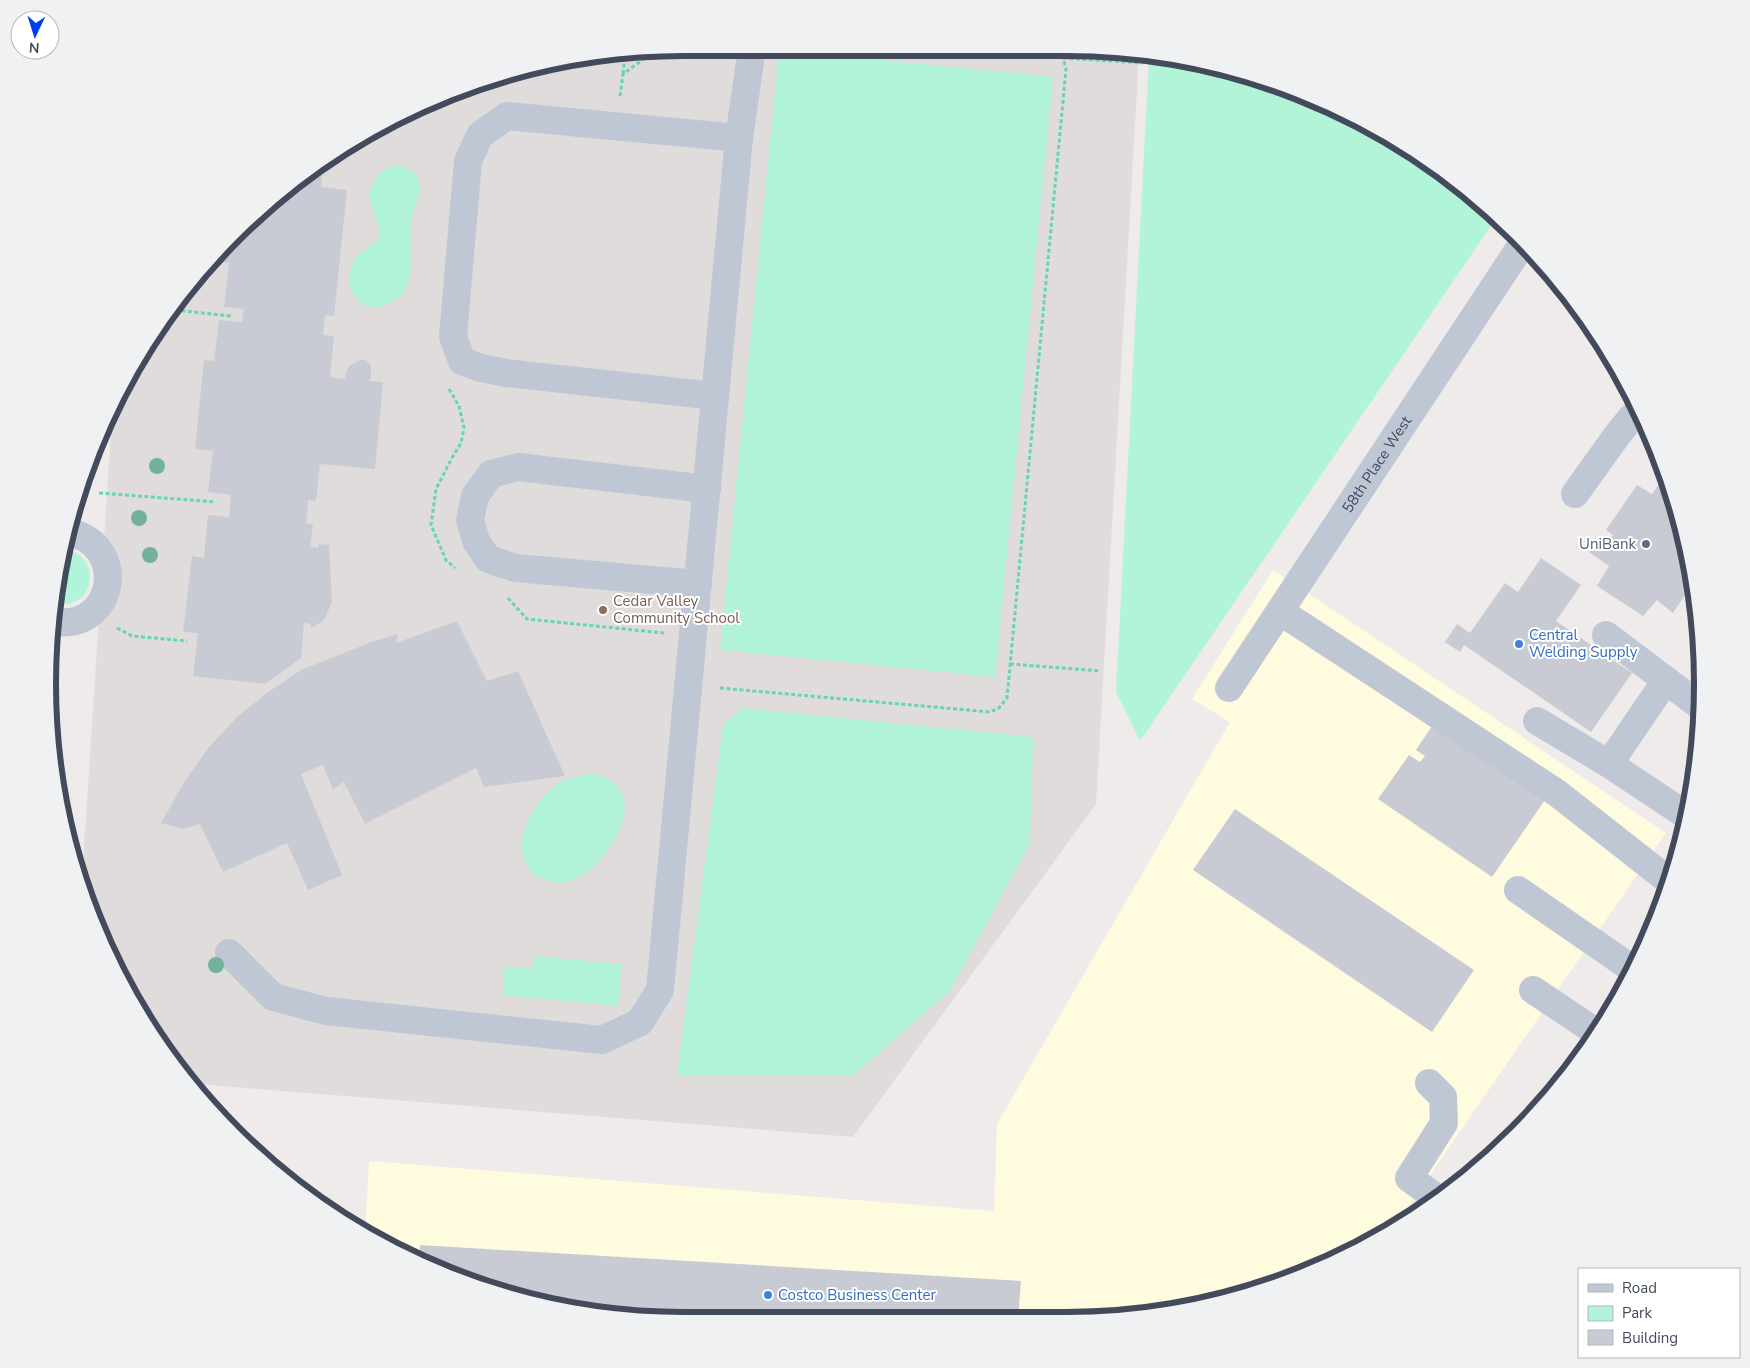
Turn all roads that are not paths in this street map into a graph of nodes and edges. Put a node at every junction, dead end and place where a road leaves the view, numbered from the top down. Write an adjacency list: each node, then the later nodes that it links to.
1 (751, 56): 2 (street)
2 (739, 138): 4 (street); 4 (street)
3 (1519, 250): 10 (street, 58th Place West)
4 (715, 396): 6 (street)
5 (1634, 417): 7 (street)
6 (706, 489): 9 (street); 9 (street)
7 (1575, 494)
8 (75, 534): 11 (street)
9 (698, 584): 21 (street)
10 (1281, 612): 14 (street, 58th Place West); 19 (street)
11 (60, 622)
12 (1606, 635): 13 (street)
13 (1666, 680): 15 (street); 17 (street)
14 (1229, 688)
15 (1693, 701)
16 (1537, 721): 17 (street)
17 (1609, 764): 18 (street)
18 (1681, 811)
19 (1663, 876)
20 (1518, 890): 22 (street)
21 (229, 953)
22 (1627, 965)
23 (1533, 990): 24 (street)
24 (1591, 1029)
25 (1429, 1083): 26 (street)
26 (1431, 1194)

